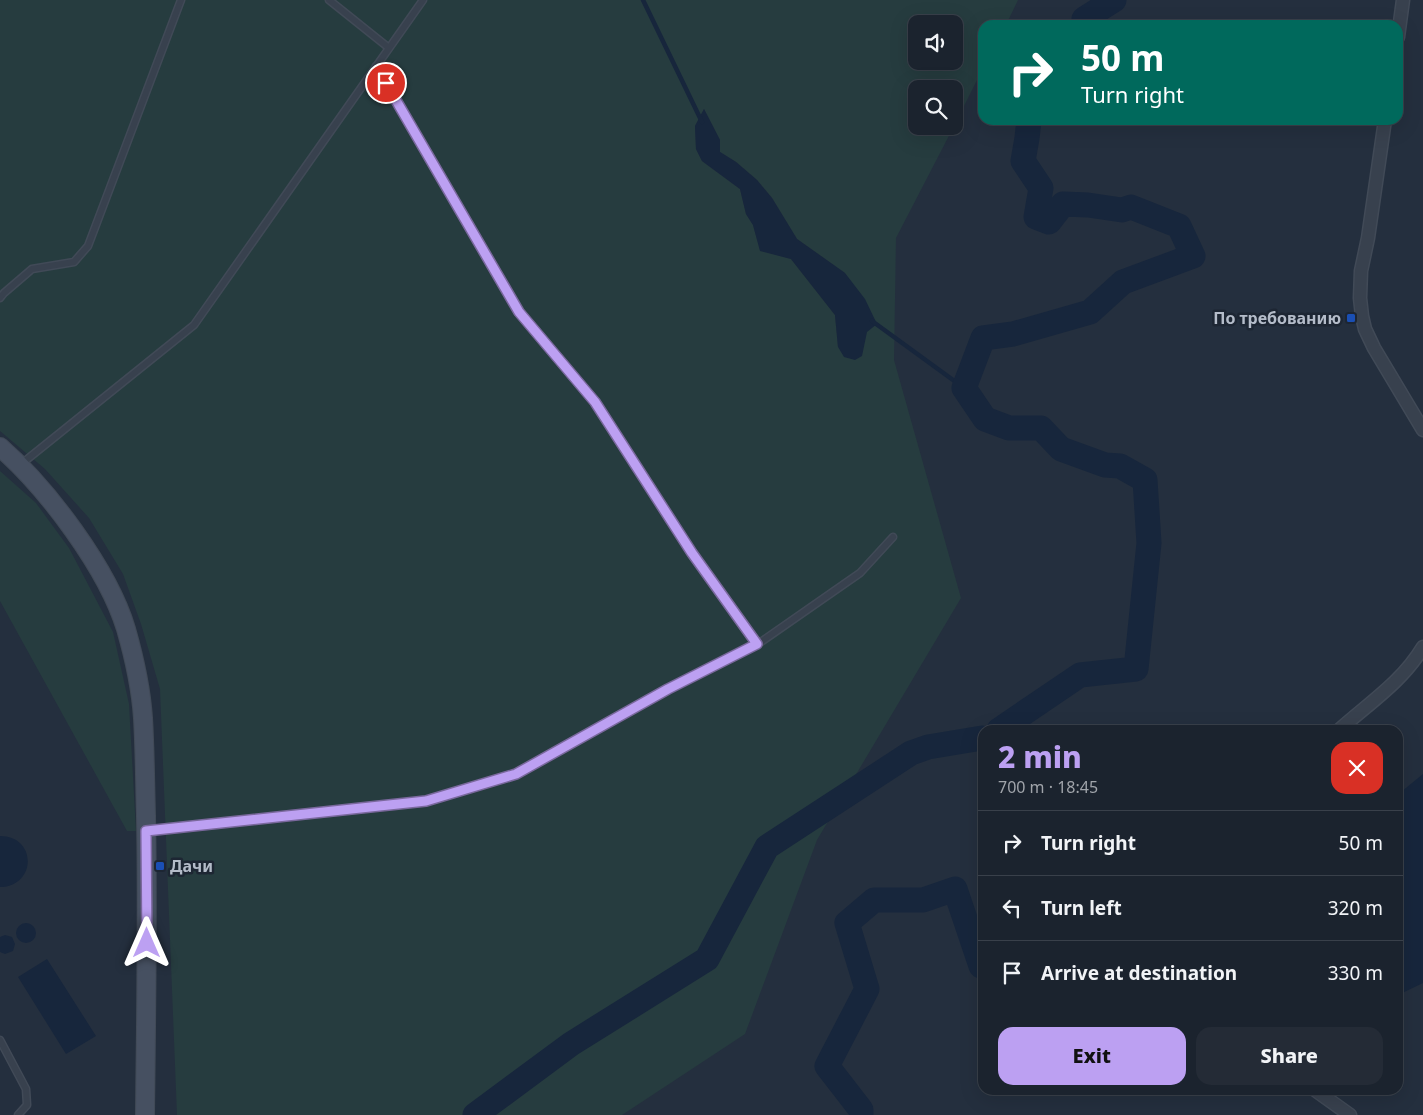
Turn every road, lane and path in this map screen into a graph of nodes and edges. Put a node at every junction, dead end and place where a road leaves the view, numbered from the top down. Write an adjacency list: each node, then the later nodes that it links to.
1 (181, 0): 9 (lane)
2 (329, 0): 6 (lane)
3 (423, 0): 6 (lane)
4 (1403, 0): 5 (street)
5 (1400, 20)
6 (389, 48): 7 (lane)
7 (376, 66): 12 (lane); 14 (lane)
8 (1384, 125): 10 (street)
9 (0, 298)
10 (1423, 430)
11 (0, 447): 12 (street)
12 (20, 465): 17 (street)
13 (893, 537): 14 (lane)
14 (757, 644): 17 (lane)
15 (1423, 647): 16 (street)
16 (1345, 725)
17 (146, 831): 21 (street)
18 (0, 1040): 20 (lane)
19 (1322, 1095): 22 (street)
20 (18, 1115)
21 (145, 1115)
22 (1350, 1115)

